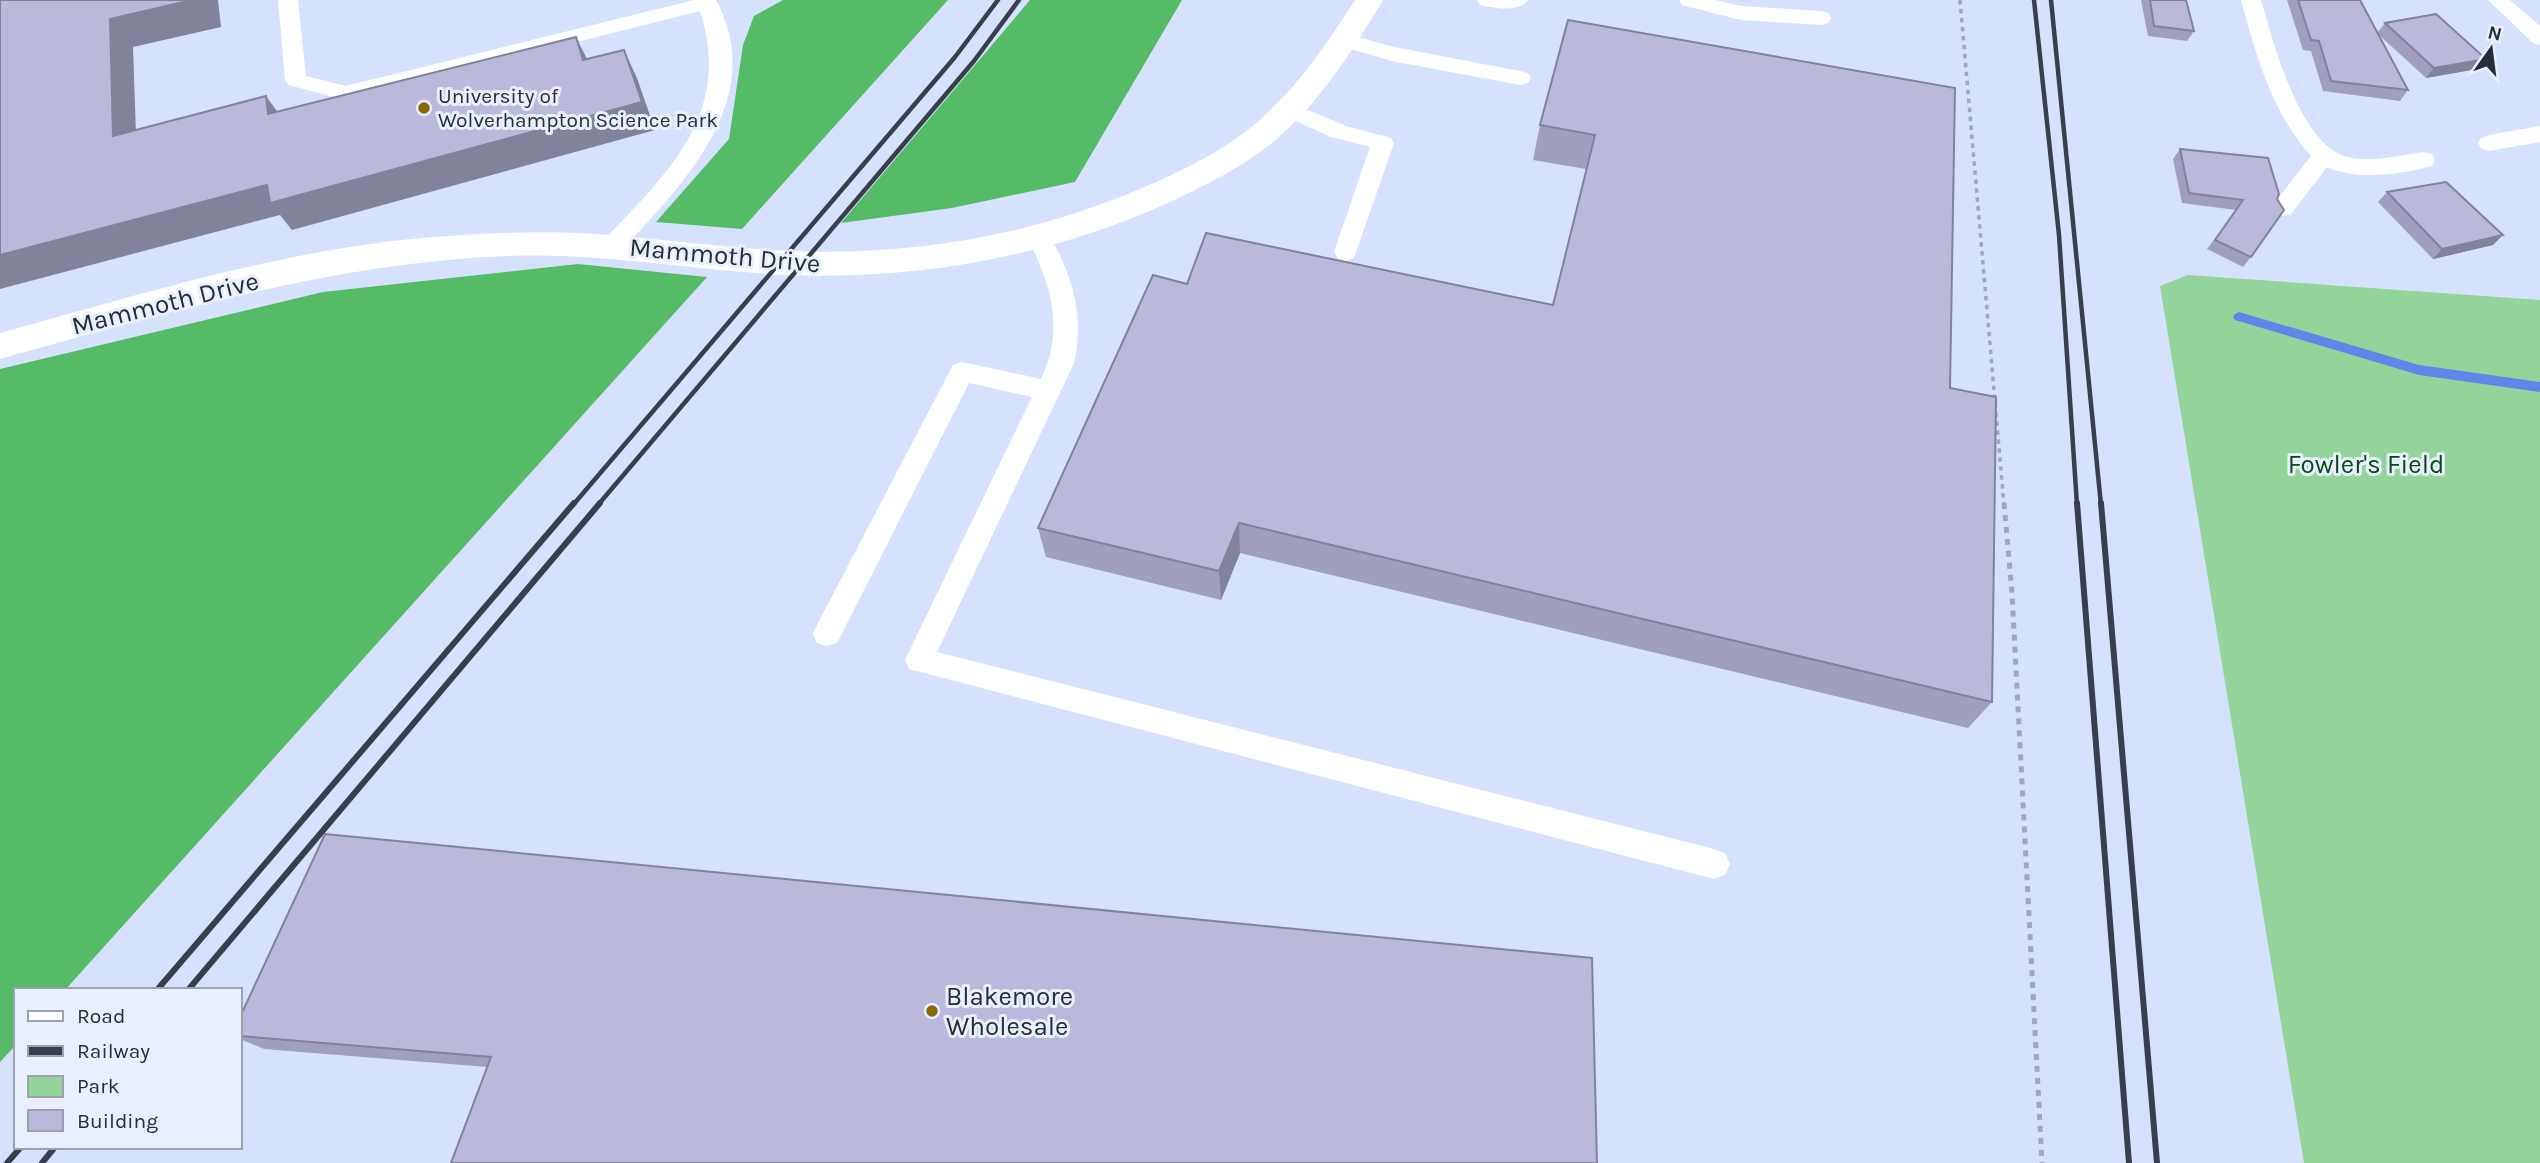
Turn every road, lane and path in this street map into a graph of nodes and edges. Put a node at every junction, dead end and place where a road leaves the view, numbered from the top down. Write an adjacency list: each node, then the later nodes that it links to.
1 (288, 0): 20 (lane)
2 (1369, 0): 11 (street, Mammoth Drive)
3 (1487, 0): 4 (lane)
4 (1518, 0)
5 (1689, 0): 9 (lane)
6 (1960, 0): 26 (path)
7 (2251, 0): 16 (lane)
8 (2498, 0): 10 (lane)
9 (1821, 18)
10 (2540, 38)
11 (1344, 40): 12 (lane); 13 (street, Mammoth Drive)
12 (1520, 78)
13 (1289, 109): 19 (street, Mammoth Drive); 21 (lane)
14 (2540, 134): 15 (lane)
15 (2488, 143)
16 (2324, 154): 17 (lane); 18 (lane)
17 (2424, 160)
18 (2283, 208)
19 (1039, 237): 20 (street, Mammoth Drive); 23 (lane)
20 (613, 245): 22 (street, Mammoth Drive)
21 (1346, 252)
22 (0, 346)
23 (1048, 390): 24 (lane); 25 (lane)
24 (827, 634)
25 (1714, 864)
26 (2042, 1163)

